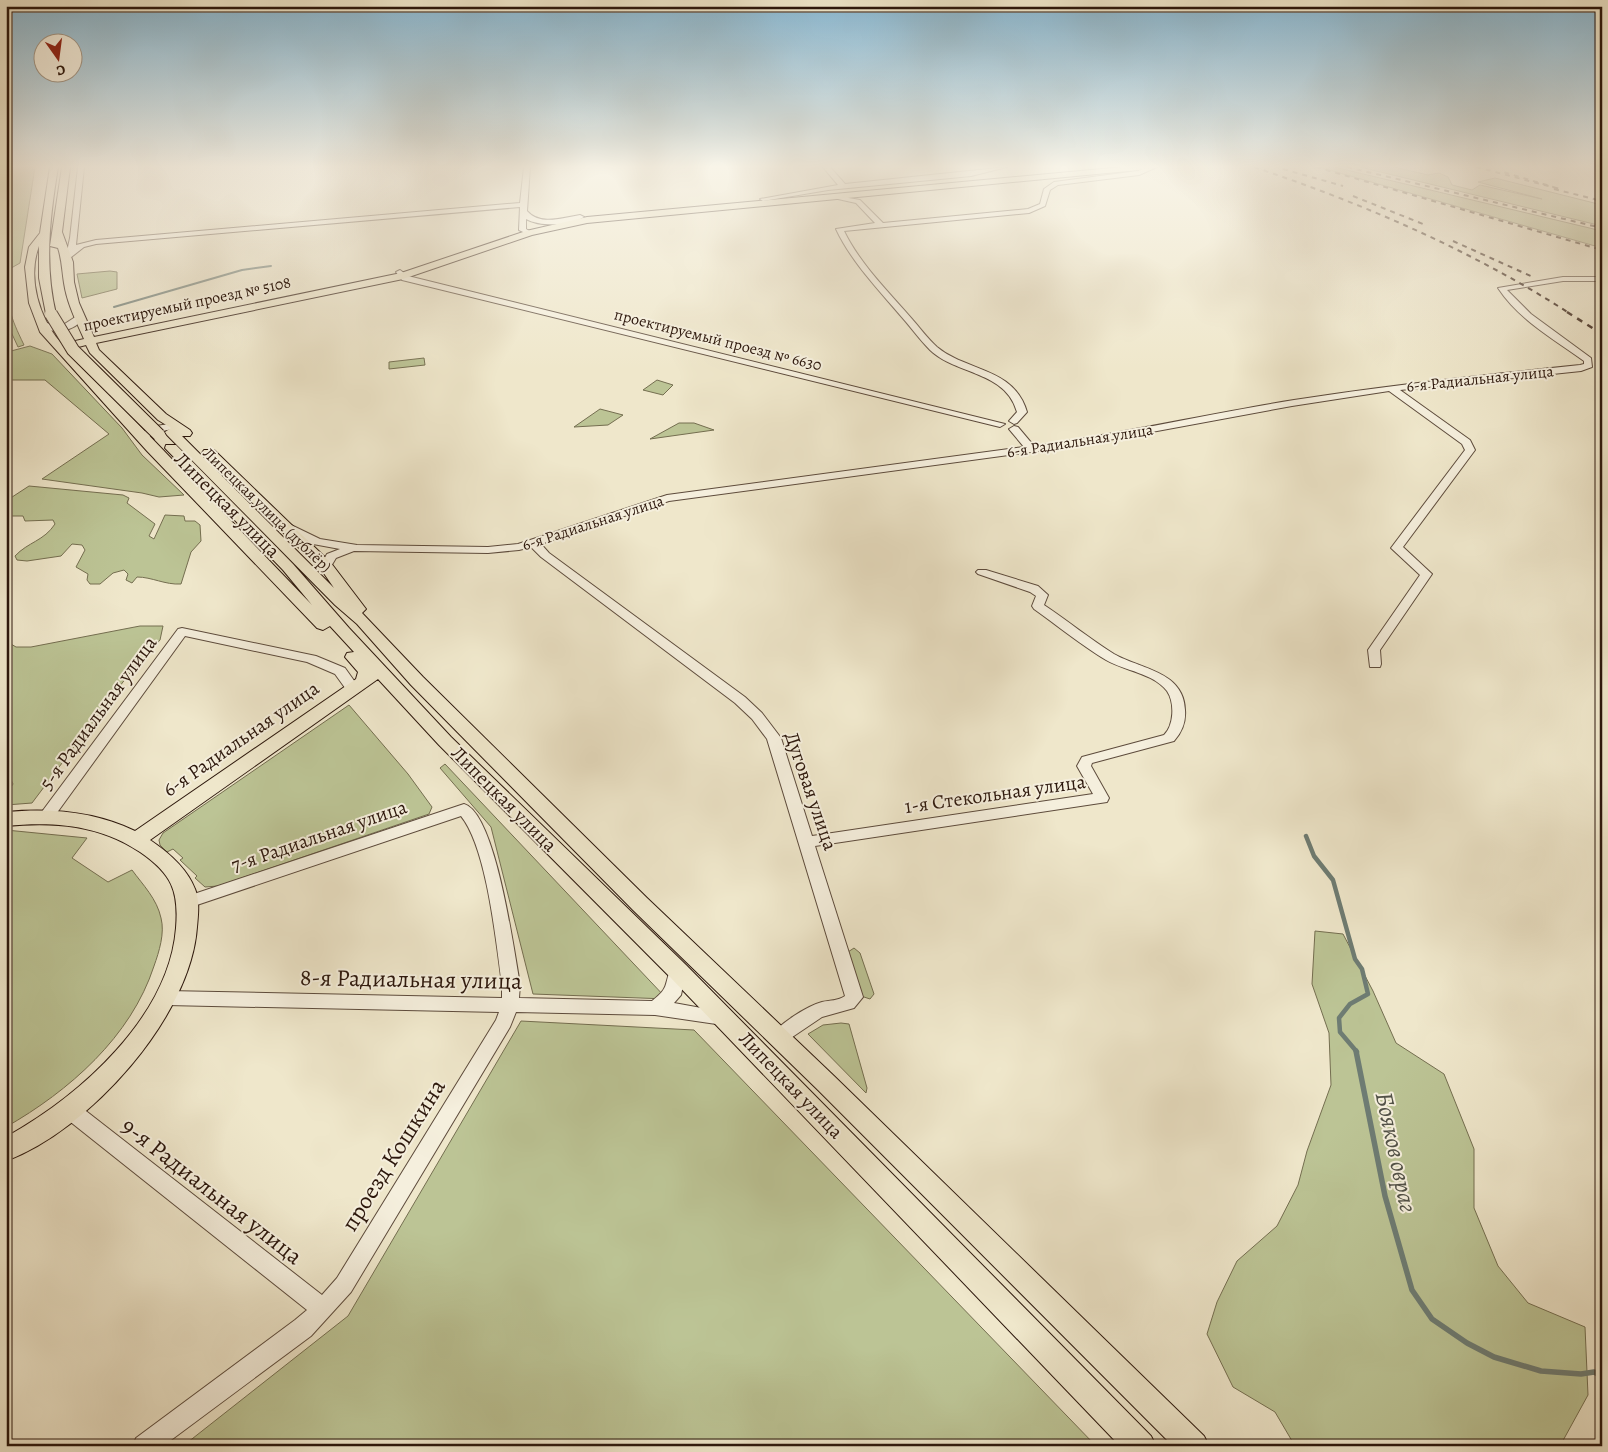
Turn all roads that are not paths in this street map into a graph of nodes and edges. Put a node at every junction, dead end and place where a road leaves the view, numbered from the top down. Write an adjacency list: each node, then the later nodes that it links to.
1 (58, 234): 11 (main road, Липецкая улица (дублёр)); 16 (main road)
2 (43, 235): 18 (main road, Липецкая улица (дублёр)); 23 (main road, Липецкая улица, bridge)
3 (74, 235): 8 (street)
4 (187, 235): 9 (street)
5 (518, 235): 13 (main road, проектируемый проезд № 5108)
6 (519, 235): 12 (main road, проектируемый проезд № 5108)
7 (843, 235): 22 (street)
8 (74, 238): 9 (street); 10 (street)
9 (96, 242): 10 (street)
10 (72, 251): 11 (street)
11 (68, 262): 17 (main road, Липецкая улица (дублёр))
12 (436, 266): 13 (main road, проектируемый проезд № 5108); 15 (street)
13 (402, 274): 15 (street, проектируемый проезд № 6630); 19 (main road, проектируемый проезд № 5108)
14 (1602, 279): 21 (street, 6-я Радиальная улица)
15 (429, 283): 22 (street, проектируемый проезд № 6630)
16 (58, 296)
17 (80, 318): 18 (street); 19 (main road, Липецкая улица (дублёр))
18 (42, 324): 20 (main road, Липецкая улица (дублёр))
19 (89, 338): 20 (main road, проектируемый проезд № 5108); 23 (main road, Липецкая улица (дублёр))
20 (57, 345): 23 (main road, Липецкая улица (дублёр))
21 (1392, 388): 24 (street, 6-я Радиальная улица); 37 (street)
22 (1014, 425): 24 (street)
23 (162, 433): 25 (main road, Липецкая улица (дублёр)); 33 (main road, Липецкая улица (дублёр)); 34 (main road, Липецкая улица); 35 (main road, Липецкая улица)
24 (1032, 449): 26 (street, 6-я Радиальная улица)
25 (287, 526): 28 (street); 31 (main road, Липецкая улица (дублёр))
26 (567, 532): 27 (street, 6-я Радиальная улица); 30 (street)
27 (534, 543): 29 (street, 6-я Радиальная улица); 30 (street, Дуговая улица)
28 (357, 548): 29 (street, 6-я Радиальная улица); 31 (street)
29 (502, 549): 30 (street, Дуговая улица)
30 (545, 555): 43 (street, Дуговая улица)
31 (326, 566): 34 (main road, Липецкая улица (дублёр))
32 (982, 572): 43 (street, 1-я Стекольная улица)
33 (305, 605): 35 (main road, Липецкая улица (дублёр)); 38 (main road, Липецкая улица (дублёр))
34 (363, 621): 36 (main road, Липецкая улица)
35 (343, 631): 38 (main road, Липецкая улица)
36 (396, 658): 38 (main road, 6-я Радиальная улица); 50 (main road, Липецкая улица)
37 (1375, 664)
38 (366, 680): 40 (street, 5-я Радиальная улица); 42 (main road, 6-я Радиальная улица); 45 (main road, Липецкая улица)
39 (464, 808): 44 (street, 7-я Радиальная улица); 47 (street, проезд Кошкина)
40 (46, 817): 41 (main road); 42 (main road)
41 (6, 819)
42 (137, 839): 44 (main road)
43 (807, 842): 50 (street, Дуговая улица)
44 (188, 902): 46 (main road)
45 (678, 971): 48 (street); 49 (main road, Липецкая улица)
46 (167, 998): 47 (street, 8-я Радиальная улица); 51 (main road)
47 (510, 1004): 48 (street, 8-я Радиальная улица); 53 (street, проезд Кошкина)
48 (655, 1008): 49 (street, 8-я Радиальная улица)
49 (725, 1018): 55 (main road, Липецкая улица)
50 (780, 1038): 56 (main road, Липецкая улица)
51 (70, 1110): 52 (main road); 53 (street, 9-я Радиальная улица)
52 (6, 1150)
53 (323, 1309): 54 (street, проезд Кошкина)
54 (144, 1446)
55 (1141, 1446)
56 (1194, 1446)

